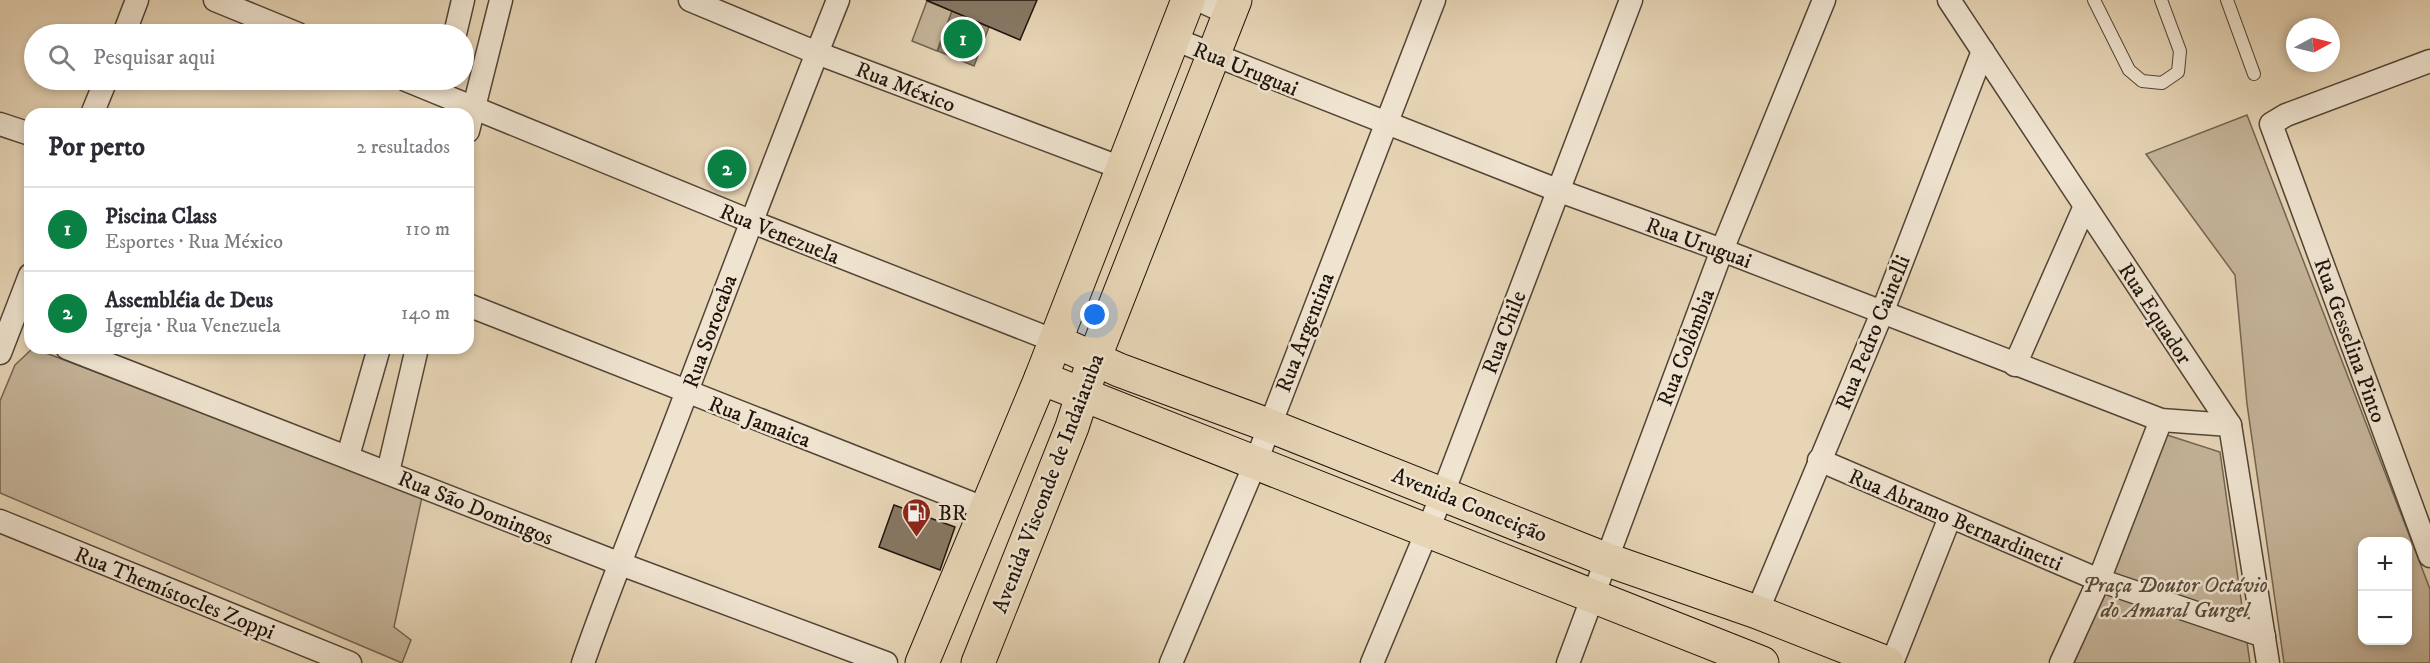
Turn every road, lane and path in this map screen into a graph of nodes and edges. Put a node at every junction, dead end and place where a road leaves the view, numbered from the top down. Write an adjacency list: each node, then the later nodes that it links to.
1 (137, 0): 17 (street)
2 (215, 0): 18 (street)
3 (463, 0): 19 (street)
4 (501, 0): 28 (street)
5 (690, 0): 22 (street, Rua México)
6 (838, 0): 22 (street, Rua Sorocaba)
7 (1188, 0): 20 (main road, Avenida Visconde de Indaiatuba)
8 (1199, 0): 16 (street)
9 (1434, 0): 31 (street, Rua Argentina)
10 (1631, 0): 34 (street, Rua Chile)
11 (1824, 0): 37 (street, Rua Colômbia)
12 (1949, 0): 21 (street, Rua Equador)
13 (2094, 0): 14 (lane)
14 (2161, 0)
15 (2227, 0): 25 (lane)
16 (1232, 7): 23 (main road, Avenida Visconde de Indaiatuba)
17 (128, 24)
18 (274, 24)
19 (457, 24)
20 (1174, 39): 23 (street, Rua Uruguai); 33 (main road, Avenida Visconde de Indaiatuba)
21 (1983, 51): 35 (street, Rua Equador); 40 (street, Rua Pedro Cainelli)
22 (817, 53): 33 (street, Rua México); 36 (street, Rua Sorocaba)
23 (1213, 55): 31 (street, Rua Uruguai); 47 (main road, Avenida Visconde de Indaiatuba)
24 (2430, 61): 64 (street, Rua Gesselina Pinto)
25 (2254, 74)
26 (102, 90): 29 (street)
27 (441, 96): 28 (street, Rua Venezuela)
28 (474, 107): 36 (street, Rua Venezuela)
29 (94, 108)
30 (0, 124): 32 (street)
31 (1386, 124): 34 (street, Rua Uruguai); 53 (street, Rua Argentina)
32 (24, 132)
33 (1124, 169): 42 (main road, Avenida Visconde de Indaiatuba)
34 (1557, 190): 37 (street, Rua Uruguai); 59 (street, Rua Chile)
35 (2085, 206): 48 (street); 54 (street, Rua Equador)
36 (750, 221): 42 (street, Rua Venezuela); 50 (street, Rua Sorocaba)
37 (1722, 250): 40 (street, Rua Uruguai); 65 (street, Rua Colômbia)
38 (24, 295): 41 (street)
39 (474, 307): 50 (street, Rua Jamaica)
40 (1882, 313): 48 (street, Rua Uruguai); 56 (street, Rua Pedro Cainelli)
41 (14, 327): 43 (street)
42 (1055, 341): 47 (main road, Avenida Conceição); 49 (main road, Avenida Visconde de Indaiatuba)
43 (0, 353)
44 (83, 354): 55 (street, Rua São Domingos)
45 (377, 354): 55 (street)
46 (416, 354): 58 (street)
47 (1094, 359): 51 (main road, Avenida Visconde de Indaiatuba); 53 (main road, Avenida Conceição)
48 (2015, 364): 52 (street, Rua Uruguai)
49 (1041, 378): 51 (main road, Avenida Conceição); 60 (main road, Avenida Visconde de Indaiatuba)
50 (686, 393): 60 (street, Rua Jamaica); 66 (street, Rua Sorocaba)
51 (1083, 396): 57 (main road, Avenida Conceição); 75 (main road, Avenida Visconde de Indaiatuba)
52 (2161, 420): 54 (street, Rua Uruguai); 67 (street)
53 (1268, 425): 57 (street, Rua Argentina); 59 (main road, Avenida Conceição)
54 (2230, 425): 70 (street, Rua Equador)
55 (348, 456): 58 (street, Rua São Domingos)
56 (1820, 460): 61 (street, Rua Abramo Bernardinetti); 69 (street, Rua Pedro Cainelli)
57 (1255, 464): 63 (main road, Avenida Conceição); 76 (street, Rua Argentina)
58 (388, 472): 66 (street, Rua São Domingos)
59 (1443, 493): 63 (street, Rua Chile); 65 (main road, Avenida Conceição)
60 (986, 509): 74 (main road, Avenida Visconde de Indaiatuba)
61 (1950, 517): 67 (street, Rua Abramo Bernardinetti); 81 (street)
62 (0, 521): 71 (street, Rua Themístocles Zoppi)
63 (1426, 530): 68 (main road, Avenida Conceição); 77 (street, Rua Chile)
64 (2430, 556)
65 (1605, 559): 68 (street, Rua Colômbia); 69 (main road, Avenida Conceição)
66 (618, 563): 72 (street, Rua Sorocaba); 73 (street, Rua São Domingos)
67 (2099, 580): 70 (street, Rua Abramo Bernardinetti); 82 (street)
68 (1593, 597): 78 (street, Rua Colômbia); 79 (main road, Avenida Conceição)
69 (1757, 612): 80 (main road, Avenida Conceição)
70 (2264, 636): 83 (street, Rua Equador)
71 (350, 663)
72 (582, 663)
73 (886, 663)
74 (922, 663)
75 (978, 663)
76 (1171, 663)
77 (1372, 663)
78 (1568, 663)
79 (1760, 663)
80 (1887, 663)
81 (1892, 663)
82 (2061, 663)
83 (2268, 663)

